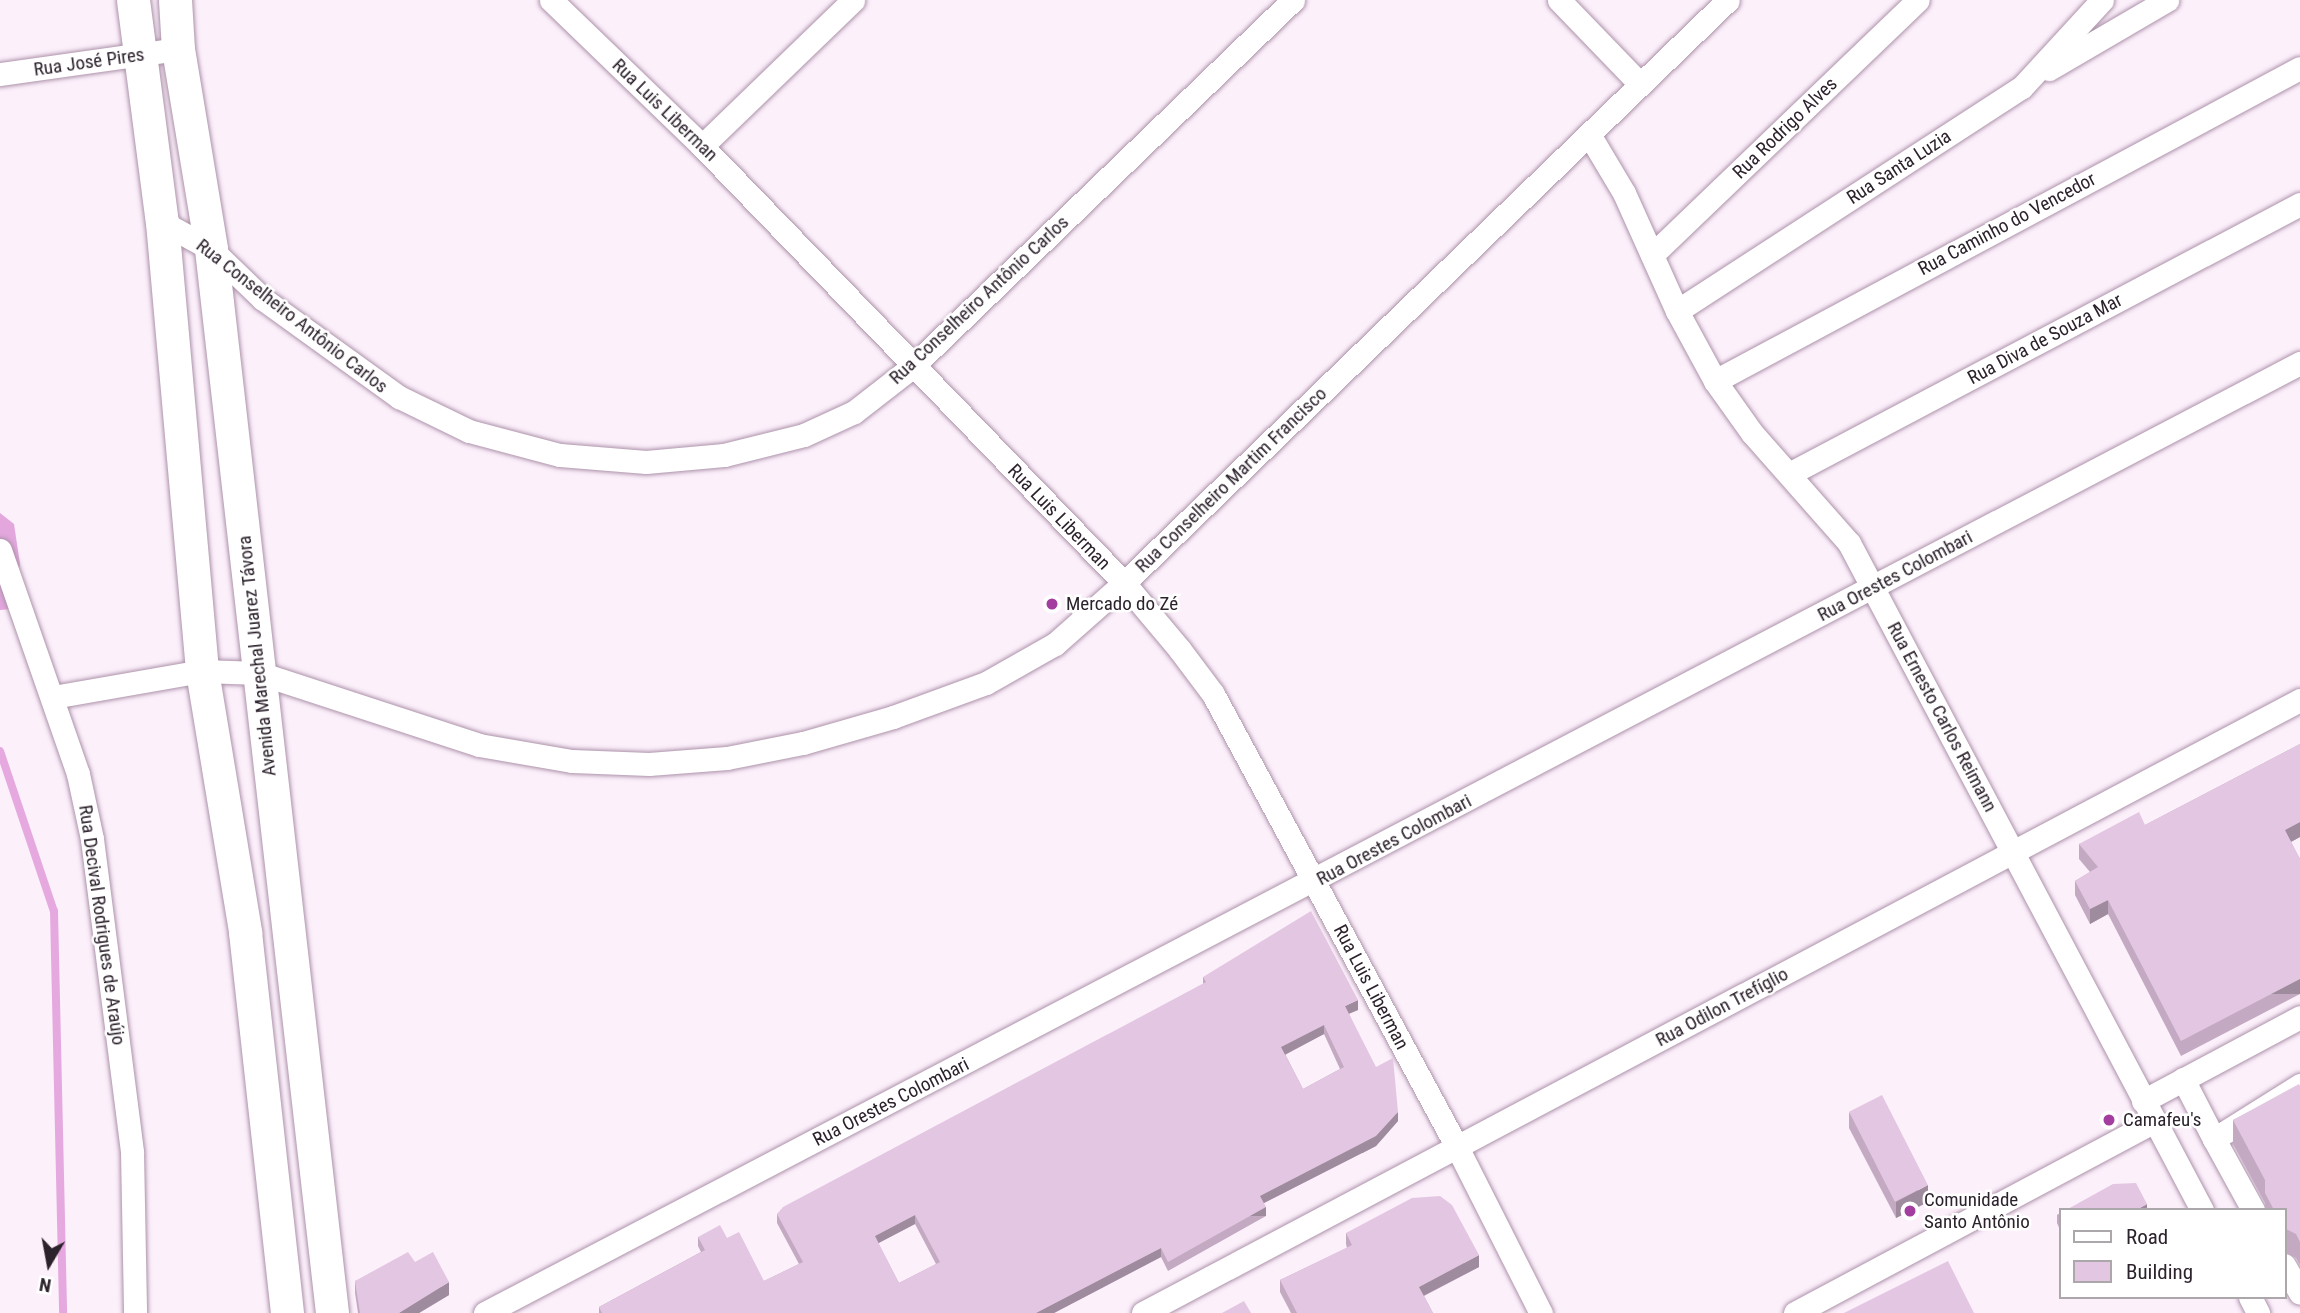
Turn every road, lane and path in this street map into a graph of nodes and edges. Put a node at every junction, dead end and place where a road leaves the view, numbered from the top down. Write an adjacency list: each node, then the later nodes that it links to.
1 (133, 0): 12 (street)
2 (175, 0): 11 (street, Avenida Marechal Juarez Távora)
3 (551, 0): 18 (street, Rua Luis Liberman)
4 (853, 0): 18 (street)
5 (1293, 0): 25 (street, Rua Conselheiro Antônio Carlos)
6 (1559, 0): 15 (street)
7 (1728, 0): 15 (street, Rua Conselheiro Martim Francisco)
8 (1918, 0): 22 (street, Rua Rodrigo Alves)
9 (2102, 0): 16 (street, Rua Santa Luzia)
10 (2167, 0): 16 (street)
11 (178, 49): 12 (street, Rua José Pires); 21 (street, Avenida Marechal Juarez Távora)
12 (139, 55): 14 (street, Rua José Pires); 20 (street)
13 (2300, 68): 26 (street, Rua Caminho do Vencedor)
14 (0, 74)
15 (1640, 84): 17 (street, Rua Conselheiro Martim Francisco)
16 (2022, 87): 23 (street, Rua Santa Luzia)
17 (1590, 136): 22 (street, Rua Ernesto Carlos Reimann); 29 (street, Rua Conselheiro Martim Francisco)
18 (702, 146): 25 (street, Rua Luis Liberman)
19 (2300, 204): 27 (street, Rua Diva de Souza Mar)
20 (162, 222): 21 (street, Rua Conselheiro Antônio Carlos); 31 (street)
21 (211, 249): 25 (street, Rua Conselheiro Antônio Carlos); 32 (street, Avenida Marechal Juarez Távora)
22 (1653, 255): 23 (street, Rua Ernesto Carlos Reimann)
23 (1677, 311): 26 (street, Rua Ernesto Carlos Reimann)
24 (2300, 363): 30 (street, Rua Orestes Colombari)
25 (912, 367): 29 (street, Rua Luis Liberman)
26 (1715, 381): 27 (street, Rua Ernesto Carlos Reimann)
27 (1789, 474): 30 (street, Rua Ernesto Carlos Reimann)
28 (0, 550): 33 (street, Rua Decival Rodrigues de Araújo)
29 (1124, 583): 32 (street, Rua Conselheiro Martim Francisco); 36 (street, Rua Luis Liberman)
30 (1874, 587): 35 (street, Rua Ernesto Carlos Reimann); 36 (street, Rua Orestes Colombari)
31 (202, 671): 32 (street, Rua Conselheiro Martim Francisco); 33 (street, Rua Conselheiro Martim Francisco); 49 (street)
32 (259, 673): 50 (street, Avenida Marechal Juarez Távora)
33 (53, 698): 48 (street, Rua Decival Rodrigues de Araújo)
34 (2300, 700): 35 (street, Rua Odilon Trefíglio)
35 (2012, 850): 40 (street, Rua Ernesto Carlos Reimann); 42 (street, Rua Odilon Trefíglio)
36 (1314, 882): 42 (street, Rua Luis Liberman); 51 (street, Rua Orestes Colombari)
37 (2300, 1017): 38 (street)
38 (2183, 1079): 40 (street); 41 (street)
39 (2300, 1086): 41 (street)
40 (2148, 1111): 43 (street, Rua Ernesto Carlos Reimann); 53 (street)
41 (2214, 1139): 44 (street)
42 (1458, 1149): 47 (street, Rua Luis Liberman); 52 (street, Rua Odilon Trefíglio)
43 (2201, 1208)
44 (2252, 1208)
45 (2286, 1268): 46 (street)
46 (2300, 1293)
47 (1532, 1310)
48 (135, 1313)
49 (287, 1313)
50 (332, 1313)
51 (485, 1313)
52 (1143, 1313)
53 (1796, 1313)

